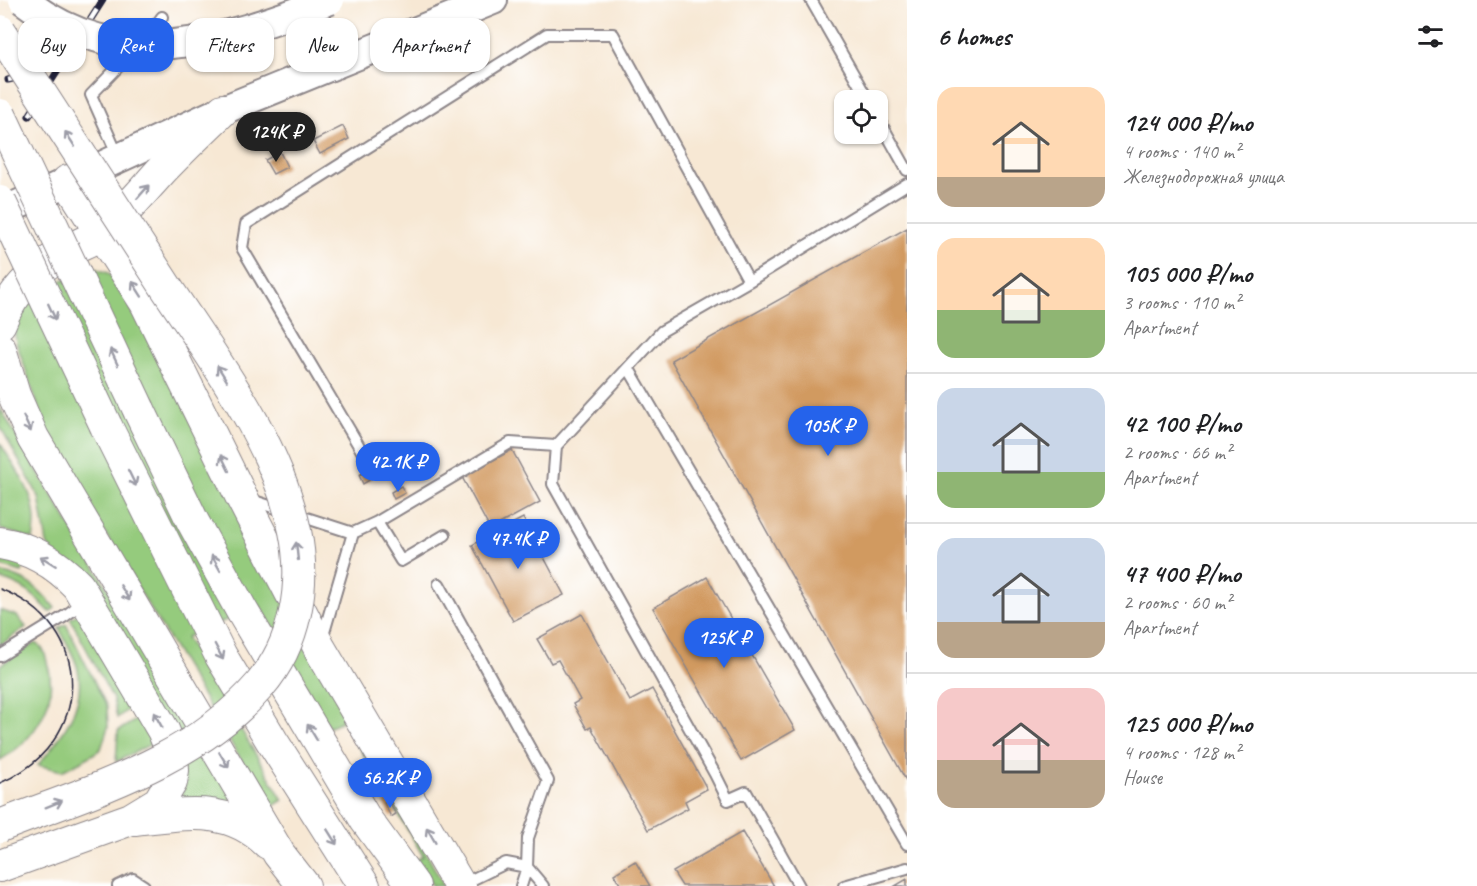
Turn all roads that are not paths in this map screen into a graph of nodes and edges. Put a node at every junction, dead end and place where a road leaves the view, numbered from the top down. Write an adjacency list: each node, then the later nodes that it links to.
1 (23, 0): 2 (main road, bridge)
2 (330, 0)
3 (493, 0): 8 (main road)
4 (811, 0): 7 (lane)
5 (162, 17): 11 (lane)
6 (0, 32): 34 (main road, one-way to 6, bridge)
7 (862, 90)
8 (223, 110): 11 (main road); 17 (main road, one-way to 8)
9 (0, 115): 44 (main road, one-way to 9, bridge)
10 (888, 136): 12 (lane)
11 (119, 158): 13 (main road)
12 (907, 170)
13 (68, 181): 16 (main road); 17 (main road)
14 (907, 184): 18 (lane)
15 (0, 202): 43 (main road, one-way to 43, bridge)
16 (0, 213)
17 (101, 234): 19 (main road); 24 (main road, one-way to 17)
18 (749, 281): 21 (lane); 23 (lane)
19 (0, 322)
20 (0, 349): 36 (main road, one-way to 36)
21 (629, 369): 22 (lane); 35 (lane)
22 (556, 446): 25 (lane); 48 (lane)
23 (369, 463)
24 (241, 496): 26 (lane); 31 (main road)
25 (376, 522): 26 (lane); 27 (lane)
26 (353, 533): 31 (lane)
27 (445, 534)
28 (0, 543): 30 (main road, one-way to 28)
29 (439, 584): 38 (lane)
30 (87, 599): 32 (lane); 33 (main road, one-way to 30)
31 (320, 648): 45 (main road, one-way to 31)
32 (0, 656)
33 (131, 819): 36 (main road); 37 (main road)
34 (0, 826)
35 (907, 844)
36 (279, 854): 42 (main road)
37 (0, 866)
38 (527, 867): 45 (lane); 46 (lane); 47 (lane)
39 (907, 868): 49 (lane)
40 (118, 886): 41 (lane)
41 (144, 886)
42 (304, 886)
43 (364, 886)
44 (414, 886)
45 (460, 886)
46 (520, 886)
47 (543, 886)
48 (799, 886)
49 (844, 886)

